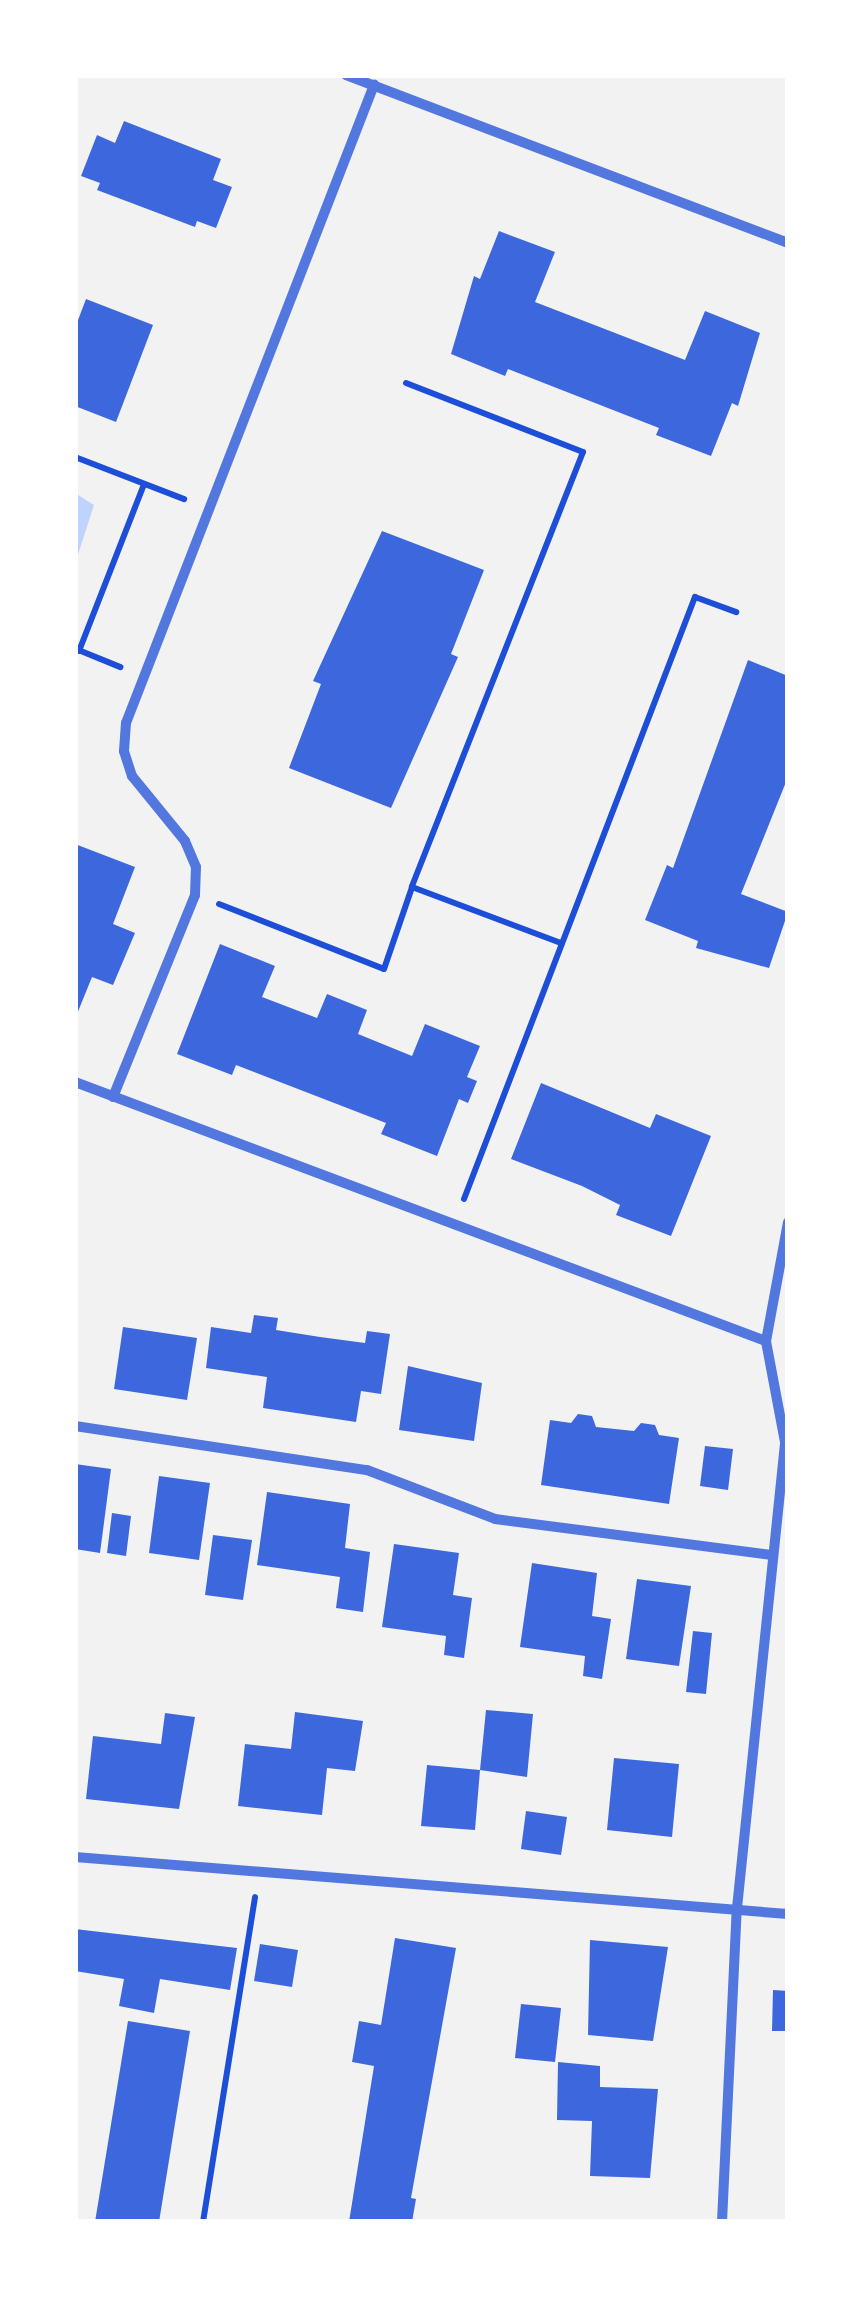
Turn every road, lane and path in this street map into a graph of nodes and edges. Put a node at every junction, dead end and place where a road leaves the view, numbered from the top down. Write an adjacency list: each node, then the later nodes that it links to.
1 (346, 75): 2 (street)
2 (374, 86): 3 (street); 7 (street)
3 (788, 243)
4 (406, 383): 11 (path)
5 (75, 457): 6 (path)
6 (144, 484): 7 (path); 9 (path)
7 (208, 508): 10 (street)
8 (736, 612): 13 (path)
9 (77, 650): 10 (path)
10 (142, 676): 12 (street)
11 (412, 887): 12 (path); 13 (path)
12 (194, 895): 15 (street)
13 (562, 943): 16 (path)
14 (75, 1082): 15 (street)
15 (113, 1097): 16 (street)
16 (456, 1221): 18 (street)
17 (788, 1222): 18 (street)
18 (766, 1340): 19 (street)
19 (783, 1390): 21 (street)
20 (75, 1426): 21 (street)
21 (772, 1555): 24 (street)
22 (75, 1857): 23 (street)
23 (259, 1871): 24 (street); 26 (path)
24 (737, 1908): 25 (street); 27 (street)
25 (788, 1914)
26 (203, 2222)
27 (722, 2222)

